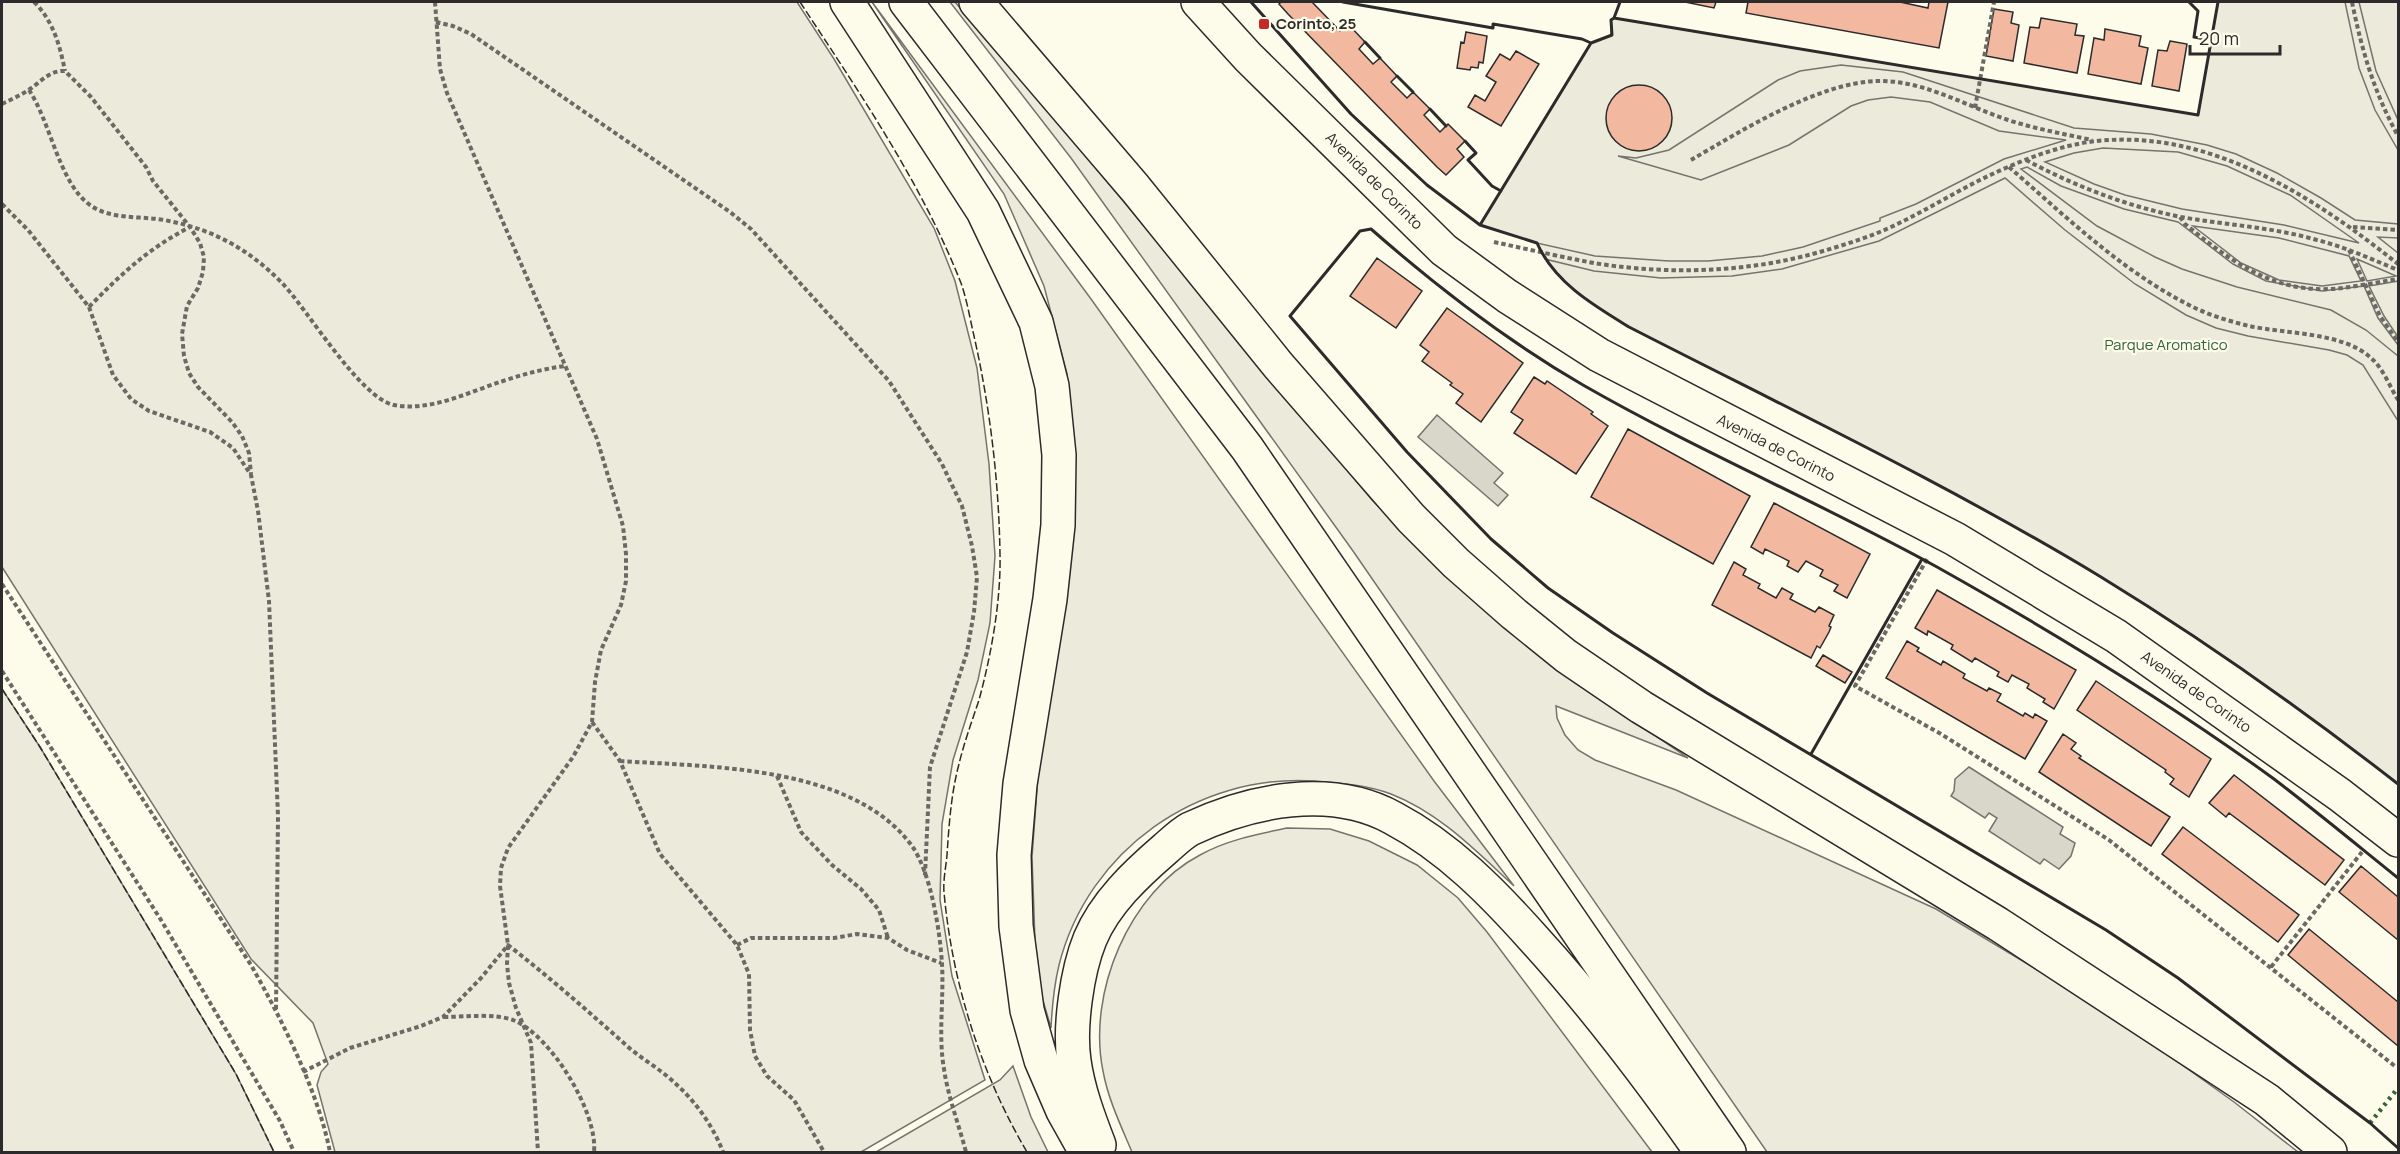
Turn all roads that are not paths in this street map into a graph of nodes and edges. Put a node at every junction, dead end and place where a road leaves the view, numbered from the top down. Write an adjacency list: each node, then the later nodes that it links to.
1 (847, 2): 6 (main road)
2 (906, 2): 9 (main road)
3 (976, 2): 10 (main road)
4 (1198, 2): 5 (main road, Avenida de Corinto)
5 (2398, 840)
6 (1086, 1152)
7 (1102, 1152): 8 (main road)
8 (1702, 1152)
9 (1729, 1152)
10 (2330, 1152)

